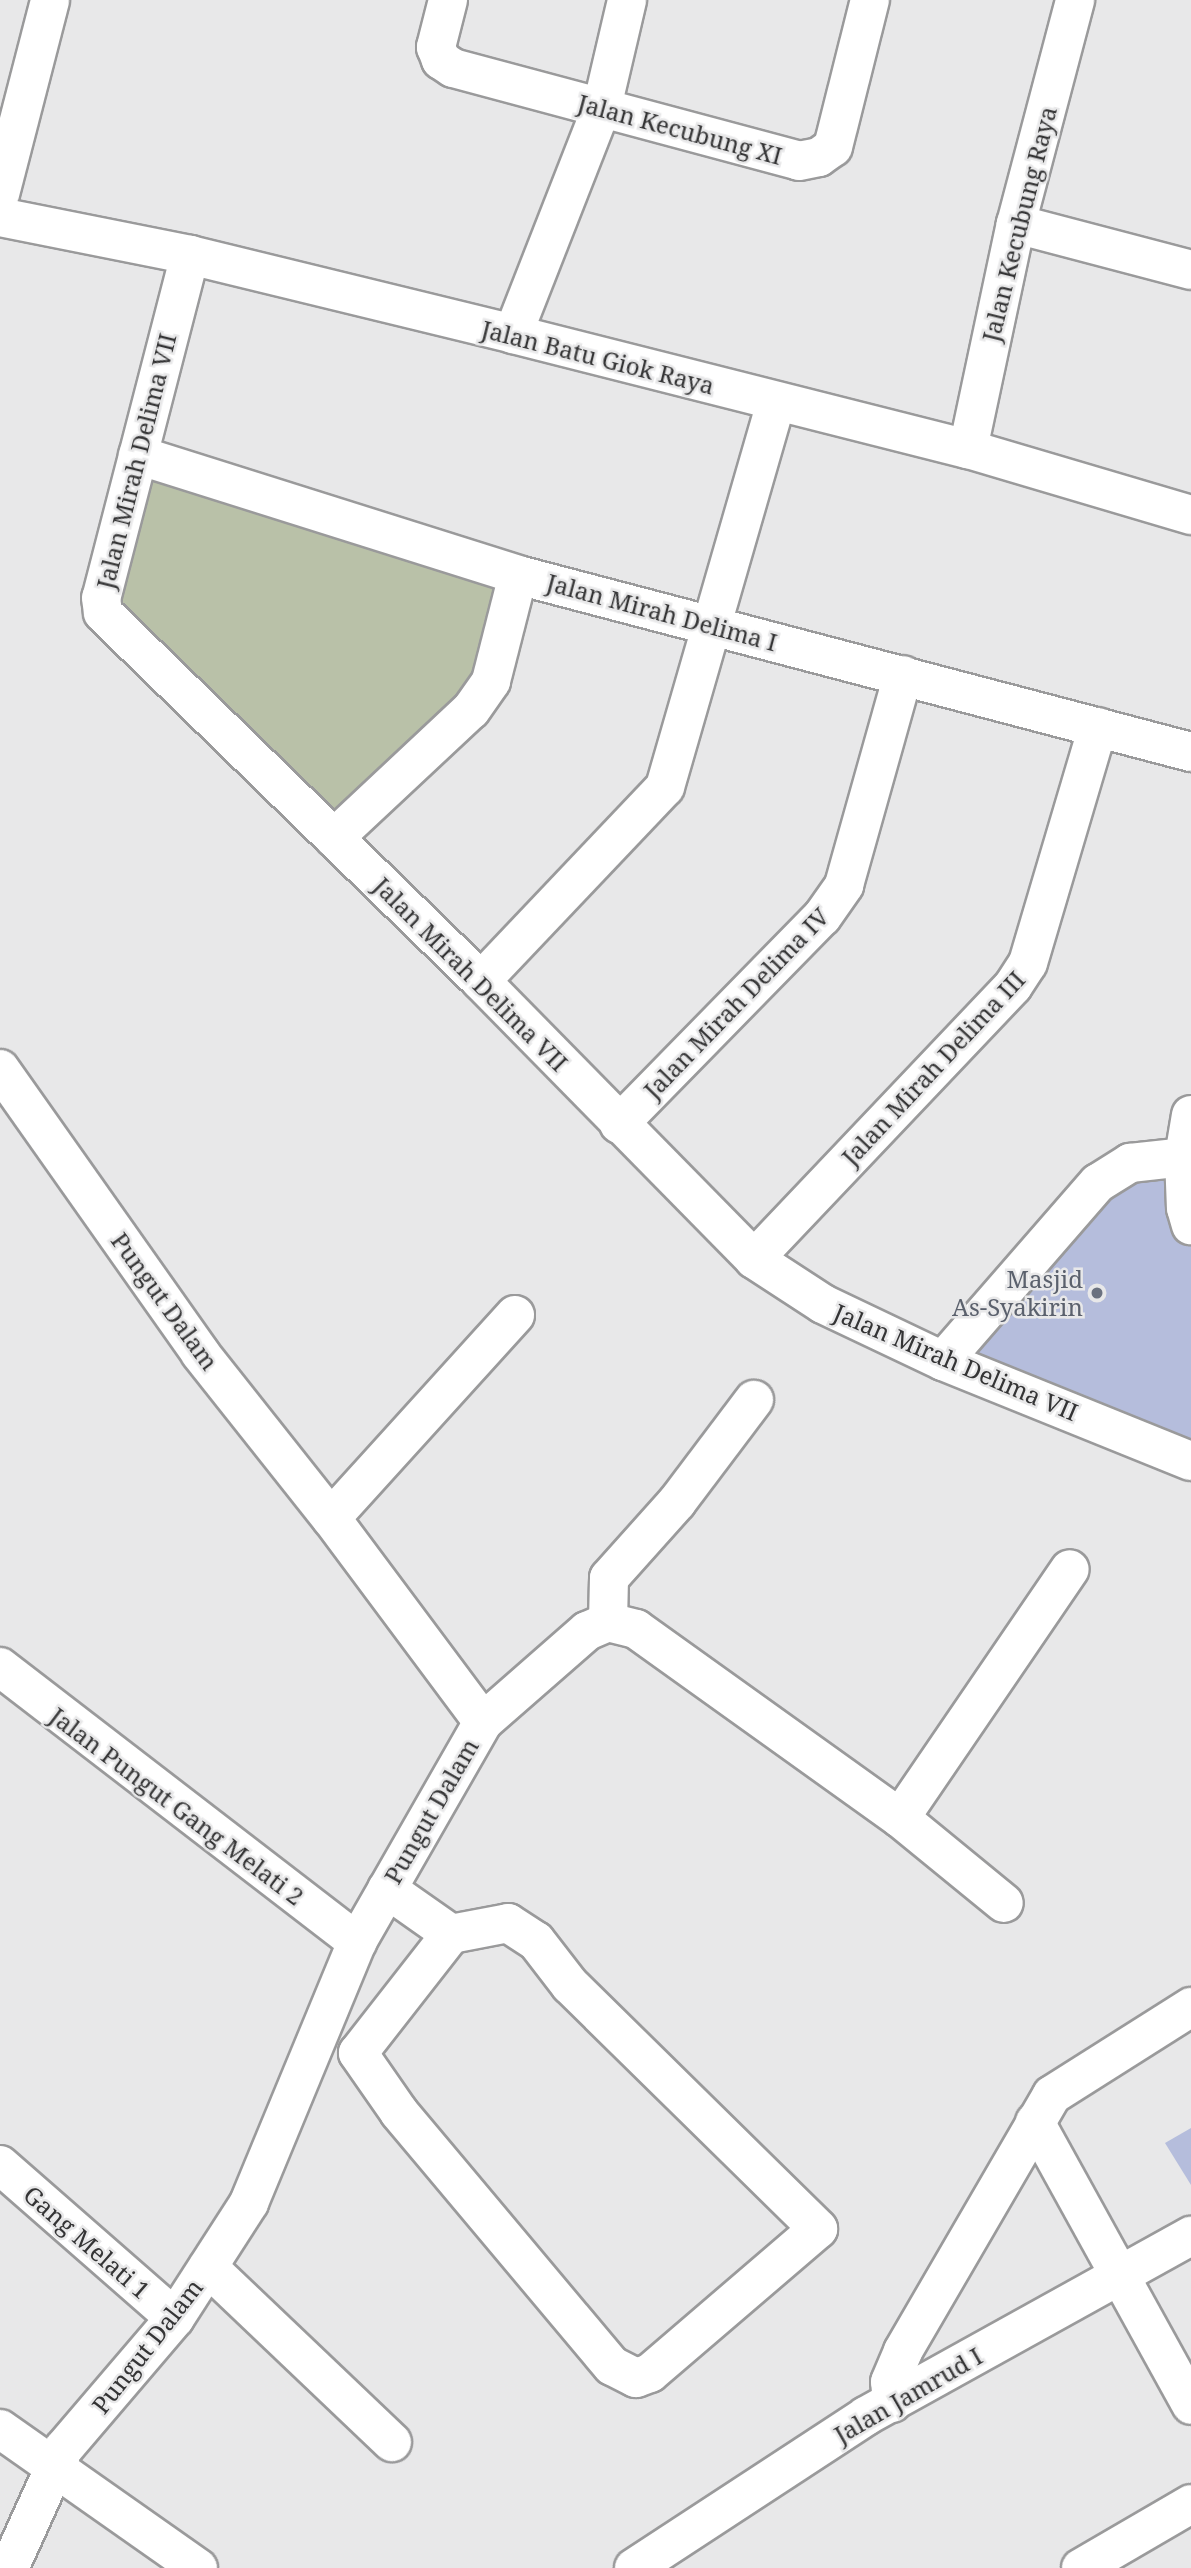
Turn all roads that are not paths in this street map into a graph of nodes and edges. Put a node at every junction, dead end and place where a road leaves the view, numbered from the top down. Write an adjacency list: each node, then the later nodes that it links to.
1 (50, 0): 7 (street)
2 (448, 0): 6 (street, Jalan Kecubung XI)
3 (627, 0): 6 (street)
4 (870, 0): 6 (street, Jalan Kecubung XI)
5 (1075, 0): 9 (street, Jalan Kecubung Raya)
6 (602, 107): 12 (street)
7 (0, 194)
8 (0, 217): 10 (street, Jalan Batu Giok Raya)
9 (1016, 224): 11 (street); 14 (street, Jalan Kecubung Raya)
10 (190, 255): 12 (street, Jalan Batu Giok Raya); 15 (street, Jalan Mirah Delima VII)
11 (1191, 270)
12 (513, 334): 13 (street, Jalan Batu Giok Raya)
13 (776, 403): 14 (street, Jalan Batu Giok Raya); 18 (street)
14 (968, 449): 16 (street, Jalan Batu Giok Raya)
15 (138, 455): 17 (street, Jalan Mirah Delima I); 22 (street, Jalan Mirah Delima VII)
16 (1191, 515)
17 (518, 575): 18 (street, Jalan Mirah Delima I); 22 (street)
18 (715, 625): 19 (street, Jalan Mirah Delima I); 23 (street)
19 (903, 675): 20 (street, Jalan Mirah Delima I); 26 (street, Jalan Mirah Delima IV)
20 (1098, 727): 21 (street, Jalan Mirah Delima I); 29 (street, Jalan Mirah Delima III)
21 (1191, 751)
22 (334, 838): 23 (street, Jalan Mirah Delima VII)
23 (481, 981): 26 (street, Jalan Mirah Delima VII)
24 (0, 1069): 34 (street, Pungut Dalam)
25 (1191, 1115): 27 (street)
26 (619, 1124): 29 (street, Jalan Mirah Delima VII)
27 (1184, 1157): 28 (street); 31 (street)
28 (1191, 1225)
29 (754, 1259): 31 (street, Jalan Mirah Delima VII)
30 (515, 1315): 34 (street)
31 (943, 1361): 33 (street, Jalan Mirah Delima VII)
32 (754, 1400): 36 (street)
33 (1191, 1461)
34 (331, 1518): 38 (street, Pungut Dalam)
35 (1070, 1569): 39 (street)
36 (608, 1622): 38 (street); 39 (street)
37 (0, 1667): 43 (street, Jalan Pungut Gang Melati 2)
38 (482, 1722): 40 (street, Pungut Dalam)
39 (900, 1818): 41 (street)
40 (387, 1889): 42 (street); 43 (street, Pungut Dalam)
41 (1004, 1903)
42 (451, 1934): 42 (street)
43 (357, 1942): 48 (street, Pungut Dalam)
44 (1191, 2007): 45 (street)
45 (1035, 2122): 49 (street); 51 (street)
46 (0, 2165): 50 (street, Gang Melati 1)
47 (1191, 2235): 49 (street, Jalan Jamrud I)
48 (208, 2267): 50 (street, Pungut Dalam); 54 (street)
49 (1122, 2274): 51 (street, Jalan Jamrud I); 52 (street)
50 (175, 2318): 55 (street, Pungut Dalam)
51 (892, 2403): 59 (street, Jalan Jamrud I)
52 (1191, 2405)
53 (0, 2429): 55 (street)
54 (392, 2442)
55 (52, 2469): 57 (street, Pungut Dalam); 58 (street)
56 (1191, 2504): 60 (street)
57 (9, 2568)
58 (198, 2568)
59 (634, 2568)
60 (1081, 2568)

